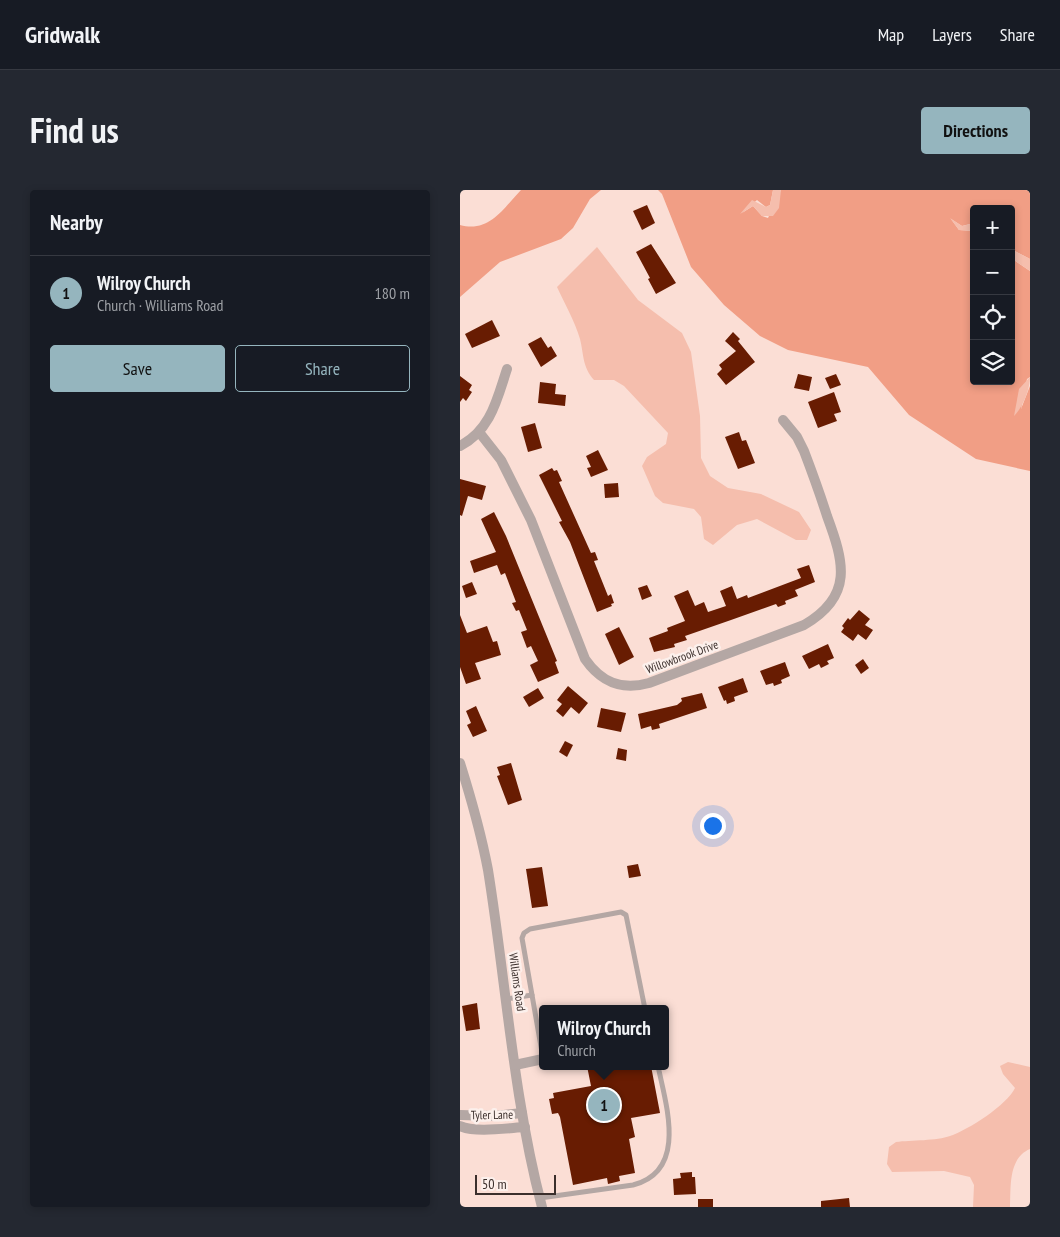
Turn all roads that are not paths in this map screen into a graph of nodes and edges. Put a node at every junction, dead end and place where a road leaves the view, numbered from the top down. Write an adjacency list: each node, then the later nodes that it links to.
1 (507, 369): 3 (street)
2 (783, 420): 3 (street, Willowbrook Drive)
3 (479, 432): 4 (street)
4 (460, 446)
5 (460, 763): 7 (street, Williams Road)
6 (532, 994): 7 (lane); 8 (lane); 9 (lane)
7 (506, 999): 11 (street, Williams Road)
8 (644, 1005)
9 (539, 1035)
10 (539, 1059): 11 (street)
11 (515, 1065): 13 (street, Williams Road)
12 (659, 1070): 17 (lane)
13 (522, 1113): 14 (street, Tyler Lane); 16 (street, Williams Road)
14 (460, 1115)
15 (460, 1126): 16 (street, Tyler Lane)
16 (524, 1127): 17 (street, Williams Road)
17 (541, 1202)

